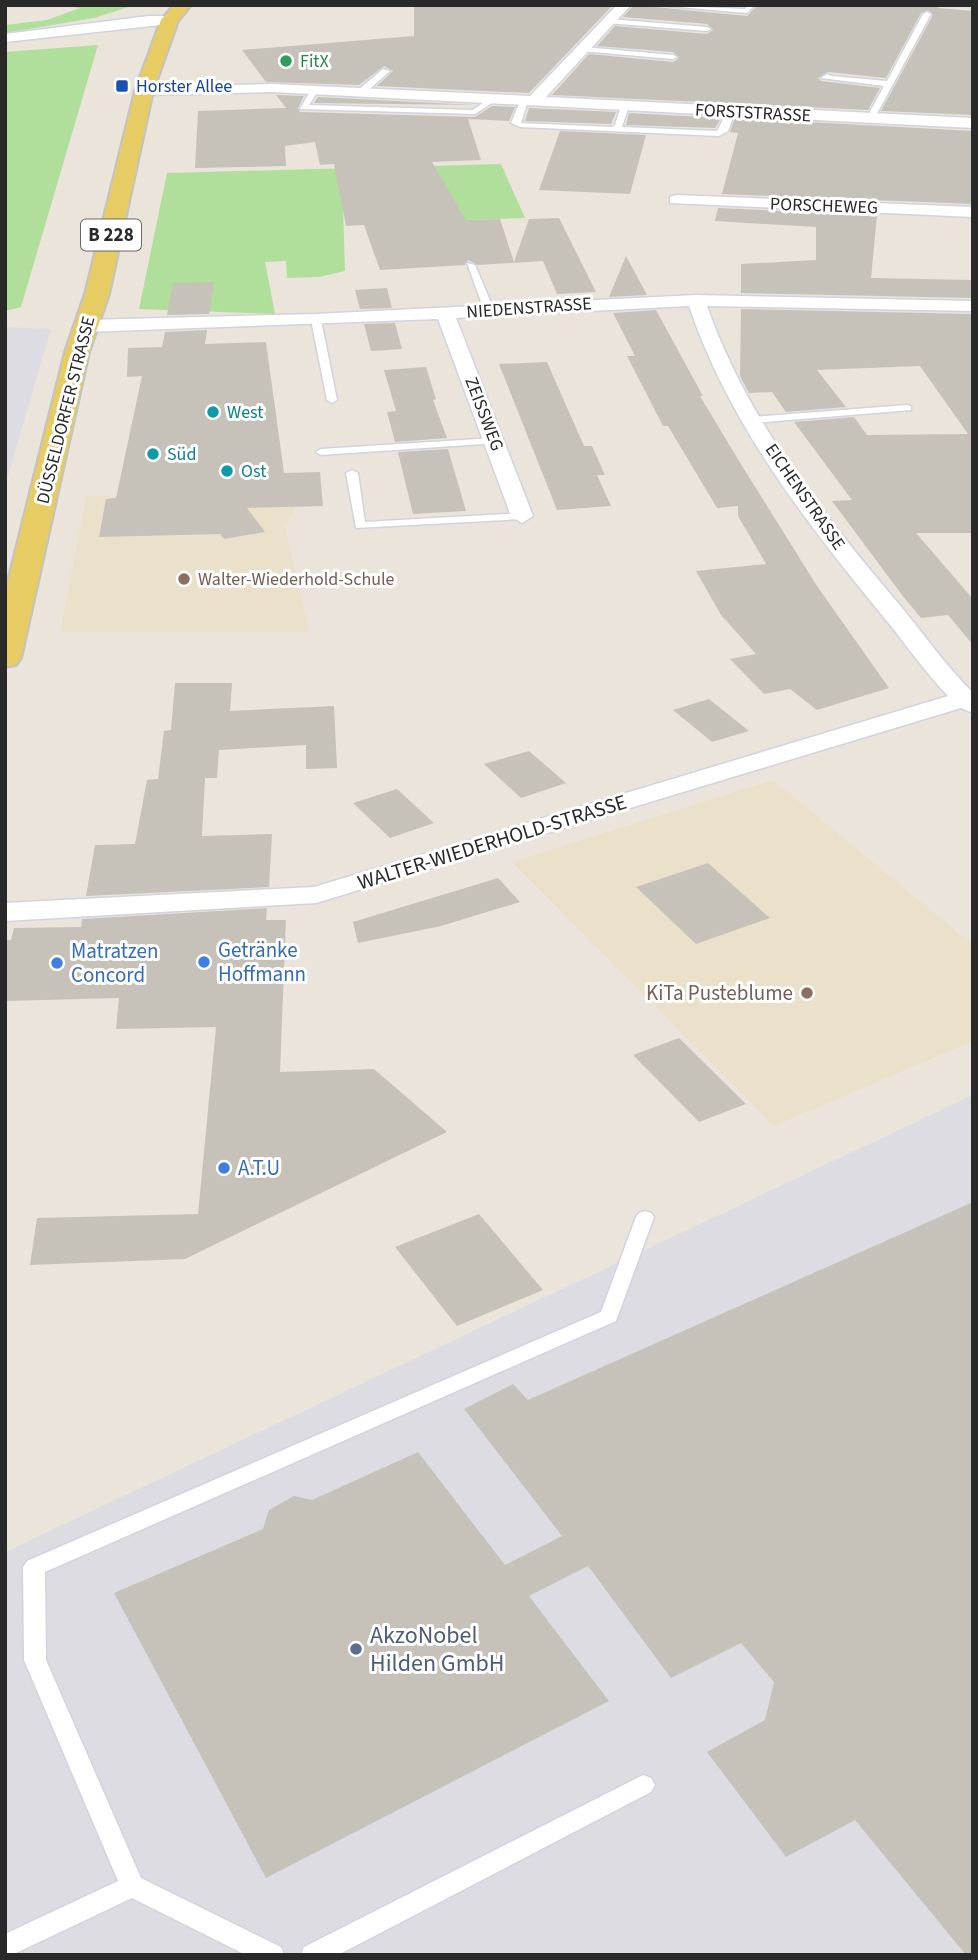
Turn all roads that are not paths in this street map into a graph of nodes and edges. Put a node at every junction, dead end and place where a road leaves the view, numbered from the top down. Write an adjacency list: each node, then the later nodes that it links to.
1 (183, 5): 6 (main road, DÜSSELDORFER STRASSE / B 228)
2 (625, 5): 7 (street)
3 (659, 5): 4 (lane)
4 (752, 5)
5 (927, 14): 16 (lane)
6 (170, 20): 9 (street); 18 (main road, DÜSSELDORFER STRASSE / B 228)
7 (610, 21): 8 (lane); 11 (street)
8 (707, 29)
9 (5, 38)
10 (640, 47): 12 (lane)
11 (584, 49): 12 (lane); 21 (street)
12 (631, 53): 13 (lane)
13 (673, 57)
14 (386, 71): 19 (lane)
15 (827, 75): 16 (lane)
16 (889, 84): 24 (lane)
17 (315, 90): 18 (street, FORSTSTRASSE); 19 (street, FORSTSTRASSE); 20 (lane)
18 (144, 91): 35 (main road, DÜSSELDORFER STRASSE / B 228)
19 (361, 92): 20 (street, FORSTSTRASSE)
20 (494, 99): 21 (street, FORSTSTRASSE)
21 (529, 101): 22 (street, FORSTSTRASSE); 26 (lane)
22 (625, 106): 23 (street, FORSTSTRASSE); 26 (lane)
23 (730, 111): 24 (street, FORSTSTRASSE); 26 (lane)
24 (870, 119): 25 (street, FORSTSTRASSE)
25 (973, 123)
26 (614, 129)
27 (676, 200): 28 (street, PORSCHEWEG)
28 (973, 212)
29 (470, 265): 32 (lane)
30 (696, 300): 31 (street, NIEDENSTRASSE); 32 (street, NIEDENSTRASSE); 38 (street, EICHENSTRASSE)
31 (973, 306)
32 (489, 310): 33 (street, NIEDENSTRASSE)
33 (445, 313): 34 (street, NIEDENSTRASSE); 39 (street, ZEISSWEG)
34 (316, 320): 35 (street, NIEDENSTRASSE); 36 (lane)
35 (86, 326): 43 (main road, DÜSSELDORFER STRASSE / B 228)
36 (331, 400)
37 (907, 408): 38 (lane)
38 (752, 420): 44 (street, EICHENSTRASSE)
39 (494, 441): 40 (lane); 42 (street, ZEISSWEG)
40 (321, 452)
41 (352, 473): 42 (lane)
42 (522, 516)
43 (5, 658)
44 (969, 702): 45 (street, WALTER-WIEDERHOLD-STRASSE)
45 (5, 912)
46 (645, 1217): 48 (lane)
47 (643, 1785): 51 (lane)
48 (132, 1886): 49 (lane); 50 (lane)
49 (5, 1946)
50 (272, 1955)
51 (313, 1955)

